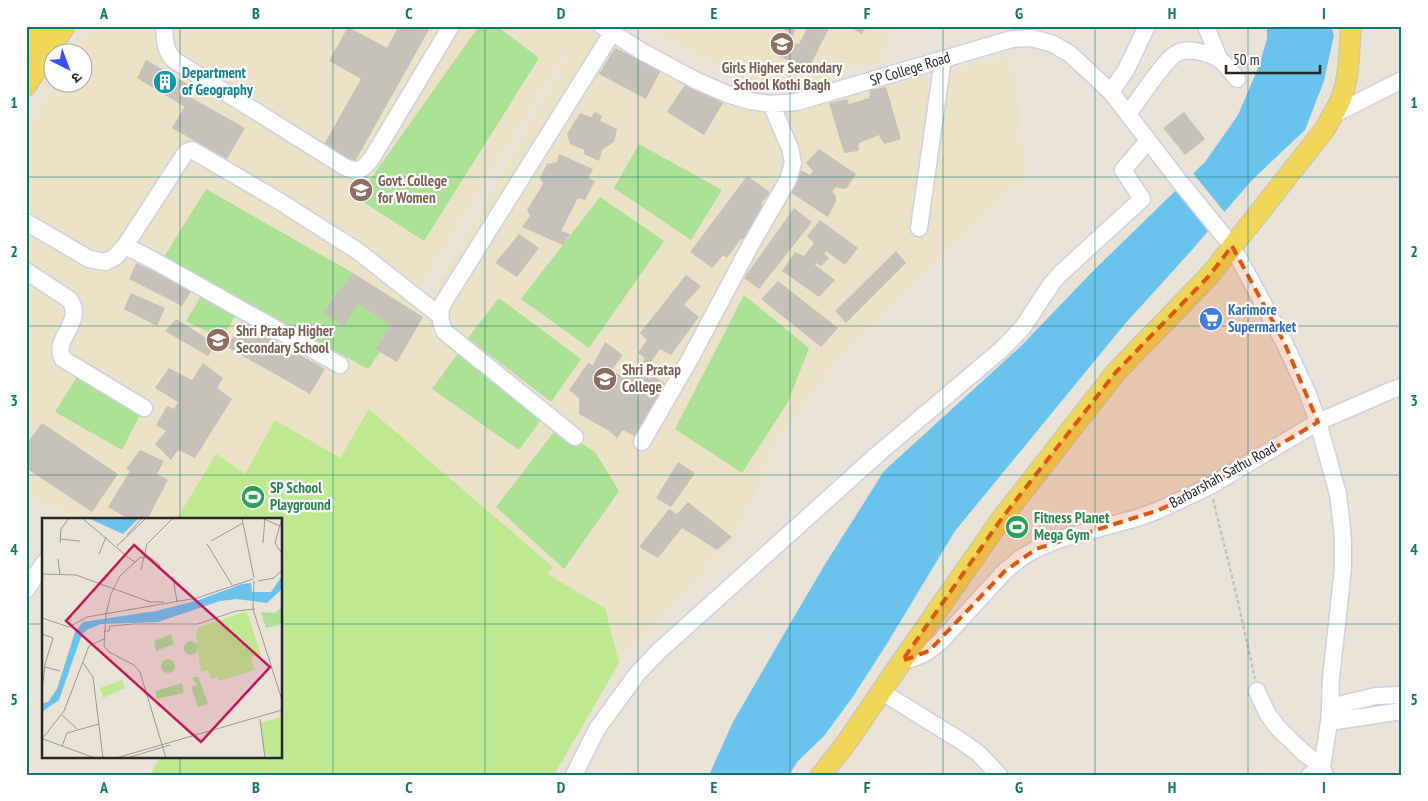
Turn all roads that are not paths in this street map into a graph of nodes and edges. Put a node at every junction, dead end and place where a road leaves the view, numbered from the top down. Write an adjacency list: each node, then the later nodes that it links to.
1 (42, 26): 9 (main road)
2 (65, 26): 14 (main road)
3 (164, 26): 4 (street)
4 (451, 26)
5 (1147, 26): 15 (street)
6 (1206, 26): 10 (street)
7 (1351, 26): 18 (main road)
8 (607, 29): 16 (street, SP College Road); 25 (street)
9 (26, 52)
10 (1219, 59): 12 (street); 17 (street)
11 (943, 60): 15 (street, SP College Road); 16 (street, SP College Road); 21 (street)
12 (1237, 80)
13 (1402, 80): 18 (street)
14 (26, 86)
15 (1111, 92): 17 (street, SP College Road)
16 (771, 104): 31 (street)
17 (1128, 114): 19 (street, SP College Road)
18 (1333, 115): 22 (main road)
19 (1148, 142): 22 (street, SP College Road); 41 (street)
20 (26, 222): 23 (street)
21 (919, 228)
22 (1226, 240): 29 (street, SP College Road); 34 (main road)
23 (125, 246): 25 (street); 26 (street)
24 (26, 271): 28 (street)
25 (439, 315): 30 (street)
26 (340, 365)
27 (1402, 387): 29 (street, Barbarshah Sathu Road)
28 (144, 408)
29 (1318, 422): 34 (street, Barbarshah Sathu Road); 39 (street, SP College Road)
30 (575, 437)
31 (642, 442)
32 (42, 566): 33 (street)
33 (26, 590)
34 (902, 661): 36 (main road)
35 (1257, 691): 40 (street)
36 (882, 692): 42 (main road); 43 (street)
37 (1402, 695): 39 (street)
38 (1402, 711): 39 (street)
39 (1329, 714): 40 (street, SP College Road)
40 (1319, 772)
41 (574, 775)
42 (821, 775)
43 (999, 775)

